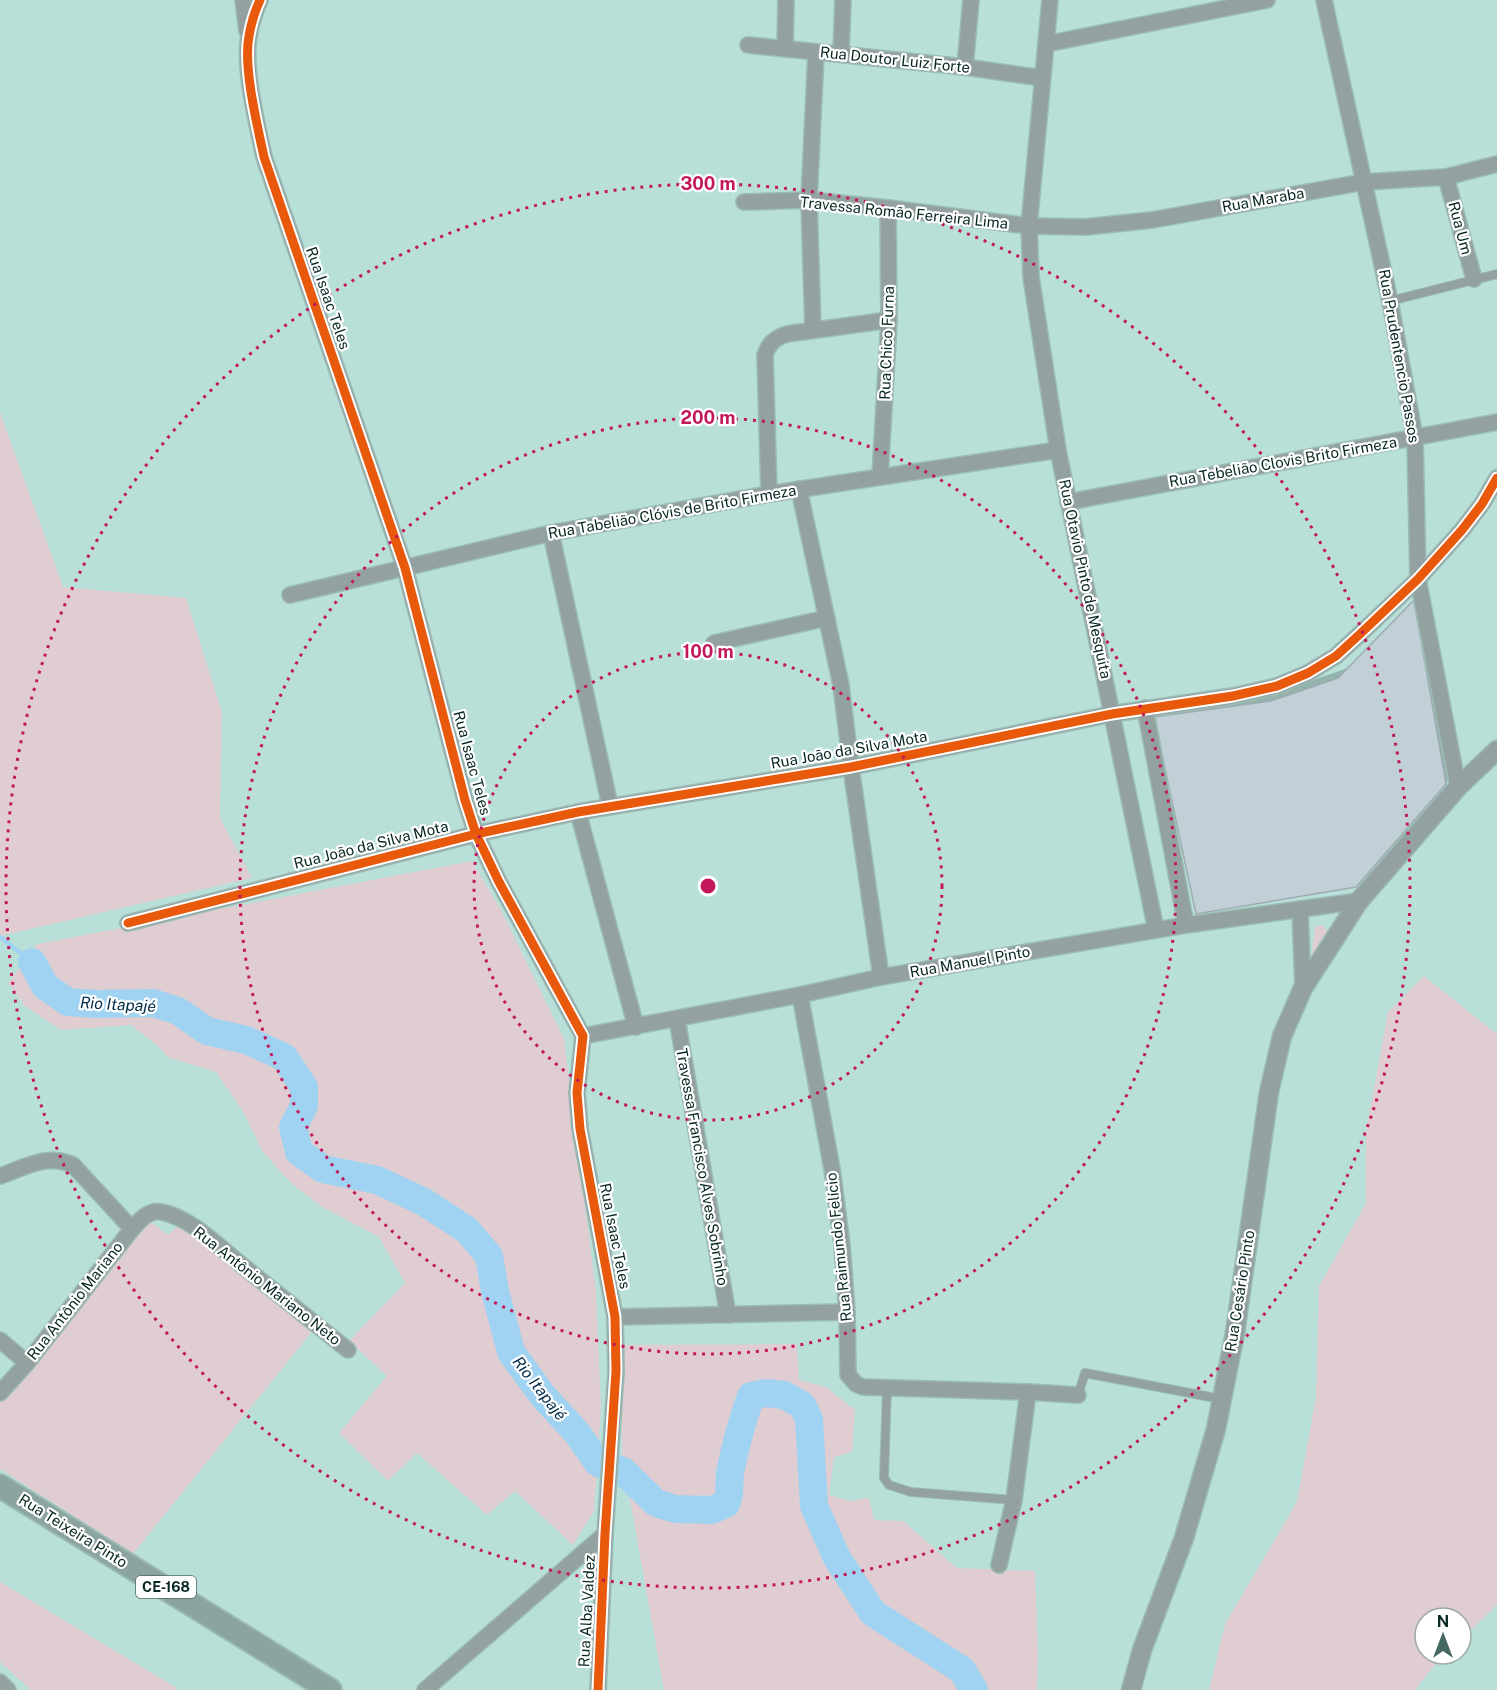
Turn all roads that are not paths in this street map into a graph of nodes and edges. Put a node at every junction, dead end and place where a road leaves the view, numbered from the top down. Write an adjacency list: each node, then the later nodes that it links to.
1 (243, 0): 9 (street)
2 (260, 0): 9 (street, Rua Isaac Teles)
3 (786, 0): 12 (street)
4 (843, 0): 14 (street)
5 (971, 0): 15 (street)
6 (1050, 0): 10 (street, Rua Otavio Pinto de Mesquita)
7 (1267, 0): 10 (street)
8 (1324, 0): 19 (street, Rua Prudentencio Passos)
9 (248, 37): 38 (street, Rua Isaac Teles)
10 (1046, 44): 16 (street, Rua Otavio Pinto de Mesquita)
11 (748, 45): 12 (street, Rua Doutor Luiz Forte)
12 (785, 49): 13 (street, Rua Doutor Luiz Forte)
13 (816, 52): 14 (street, Rua Doutor Luiz Forte); 20 (street)
14 (842, 54): 15 (street, Rua Doutor Luiz Forte)
15 (965, 67): 16 (street, Rua Doutor Luiz Forte)
16 (1042, 78): 23 (street, Rua Otavio Pinto de Mesquita)
17 (1497, 164): 18 (street, Rua Maraba)
18 (1446, 177): 19 (street, Rua Maraba); 25 (street, Rua Um)
19 (1364, 182): 23 (street, Rua Maraba); 26 (street, Rua Prudentencio Passos)
20 (809, 200): 21 (street, Travessa Romão Ferreira Lima); 22 (street, Travessa Romão Ferreira Lima); 28 (street)
21 (744, 202)
22 (888, 208): 23 (street, Travessa Romão Ferreira Lima); 27 (street, Rua Chico Furna)
23 (1029, 226): 31 (street, Rua Otavio Pinto de Mesquita)
24 (1497, 274): 25 (lane)
25 (1474, 279): 26 (lane)
26 (1390, 301): 30 (street, Rua Prudentencio Passos)
27 (889, 320): 28 (street); 32 (street, Rua Chico Furna)
28 (813, 330): 35 (street)
29 (1497, 422): 30 (street, Rua Tebelião Clovis Brito Firmeza)
30 (1415, 438): 36 (street, Rua Tebelião Clovis Brito Firmeza); 39 (street, Rua Prudentencio Passos)
31 (1058, 450): 32 (street, Rua Tabelião Clóvis de Brito Firmeza); 36 (street, Rua Otavio Pinto de Mesquita)
32 (880, 477): 34 (street, Rua Tabelião Clóvis de Brito Firmeza)
33 (1497, 478): 39 (street, Rua João da Silva Mota)
34 (799, 489): 35 (street, Rua Tabelião Clóvis de Brito Firmeza); 41 (street)
35 (769, 494): 37 (street, Rua Tabelião Clóvis de Brito Firmeza)
36 (1068, 502): 44 (street, Rua Otavio Pinto de Mesquita)
37 (551, 533): 38 (street, Rua Tabelião Clóvis de Brito Firmeza); 48 (street)
38 (405, 568): 40 (street, Rua Tabelião Clóvis de Brito Firmeza); 50 (street, Rua Isaac Teles)
39 (1418, 579): 43 (street, Rua João da Silva Mota); 47 (street, Rua Prudentencio Passos)
40 (290, 595)
41 (827, 618): 42 (street); 46 (street)
42 (714, 644)
43 (1145, 708): 44 (street, Rua João da Silva Mota); 54 (street)
44 (1112, 714): 46 (street, Rua João da Silva Mota); 55 (street, Rua Otavio Pinto de Mesquita)
45 (1497, 750): 47 (street, Rua Cesário Pinto)
46 (851, 767): 48 (street, Rua João da Silva Mota); 56 (street)
47 (1458, 787): 51 (street, Rua Cesário Pinto)
48 (610, 806): 49 (street, Rua João da Silva Mota)
49 (578, 812): 50 (street, Rua João da Silva Mota); 60 (street)
50 (476, 834): 53 (street, Rua João da Silva Mota); 61 (street, Rua Isaac Teles)
51 (1359, 901): 52 (street, Rua Manuel Pinto); 57 (street, Rua Cesário Pinto)
52 (1300, 909): 54 (street, Rua Manuel Pinto); 57 (street)
53 (128, 923)
54 (1185, 925): 55 (street, Rua Manuel Pinto)
55 (1156, 930): 56 (street, Rua Manuel Pinto)
56 (882, 977): 58 (street, Rua Manuel Pinto)
57 (1303, 988): 75 (street, Rua Cesário Pinto)
58 (800, 995): 59 (street, Rua Manuel Pinto); 65 (street, Rua Raimundo Felício)
59 (677, 1019): 60 (street, Rua Manuel Pinto); 66 (street, Travessa Francisco Alves Sobrinho)
60 (636, 1027): 61 (street, Rua Manuel Pinto)
61 (583, 1036): 67 (street, Rua Isaac Teles)
62 (0, 1176): 64 (street)
63 (152, 1212): 64 (street, Rua Antônio Mariano); 69 (street, Rua Antônio Mariano Neto)
64 (132, 1229): 70 (street, Rua Antônio Mariano)
65 (848, 1312): 66 (street); 71 (street, Rua Raimundo Felício)
66 (728, 1315): 67 (street)
67 (615, 1317): 78 (street, Rua Isaac Teles)
68 (0, 1340): 70 (street)
69 (348, 1350)
70 (27, 1363): 73 (street, Rua Antônio Mariano)
71 (887, 1387): 72 (street, Rua Raimundo Felício); 77 (lane)
72 (1028, 1392): 74 (street, Rua Raimundo Felício); 77 (street)
73 (0, 1393)
74 (1078, 1395): 75 (lane)
75 (1222, 1399): 85 (street, Rua Cesário Pinto)
76 (0, 1486): 82 (main road, Rua Teixeira Pinto / CE-168)
77 (1014, 1500): 79 (street)
78 (605, 1534): 83 (street); 84 (street, Rua Alba Valdez)
79 (999, 1565)
80 (0, 1682): 81 (street)
81 (8, 1690)
82 (330, 1690)
83 (425, 1690)
84 (598, 1690)
85 (1131, 1690)

